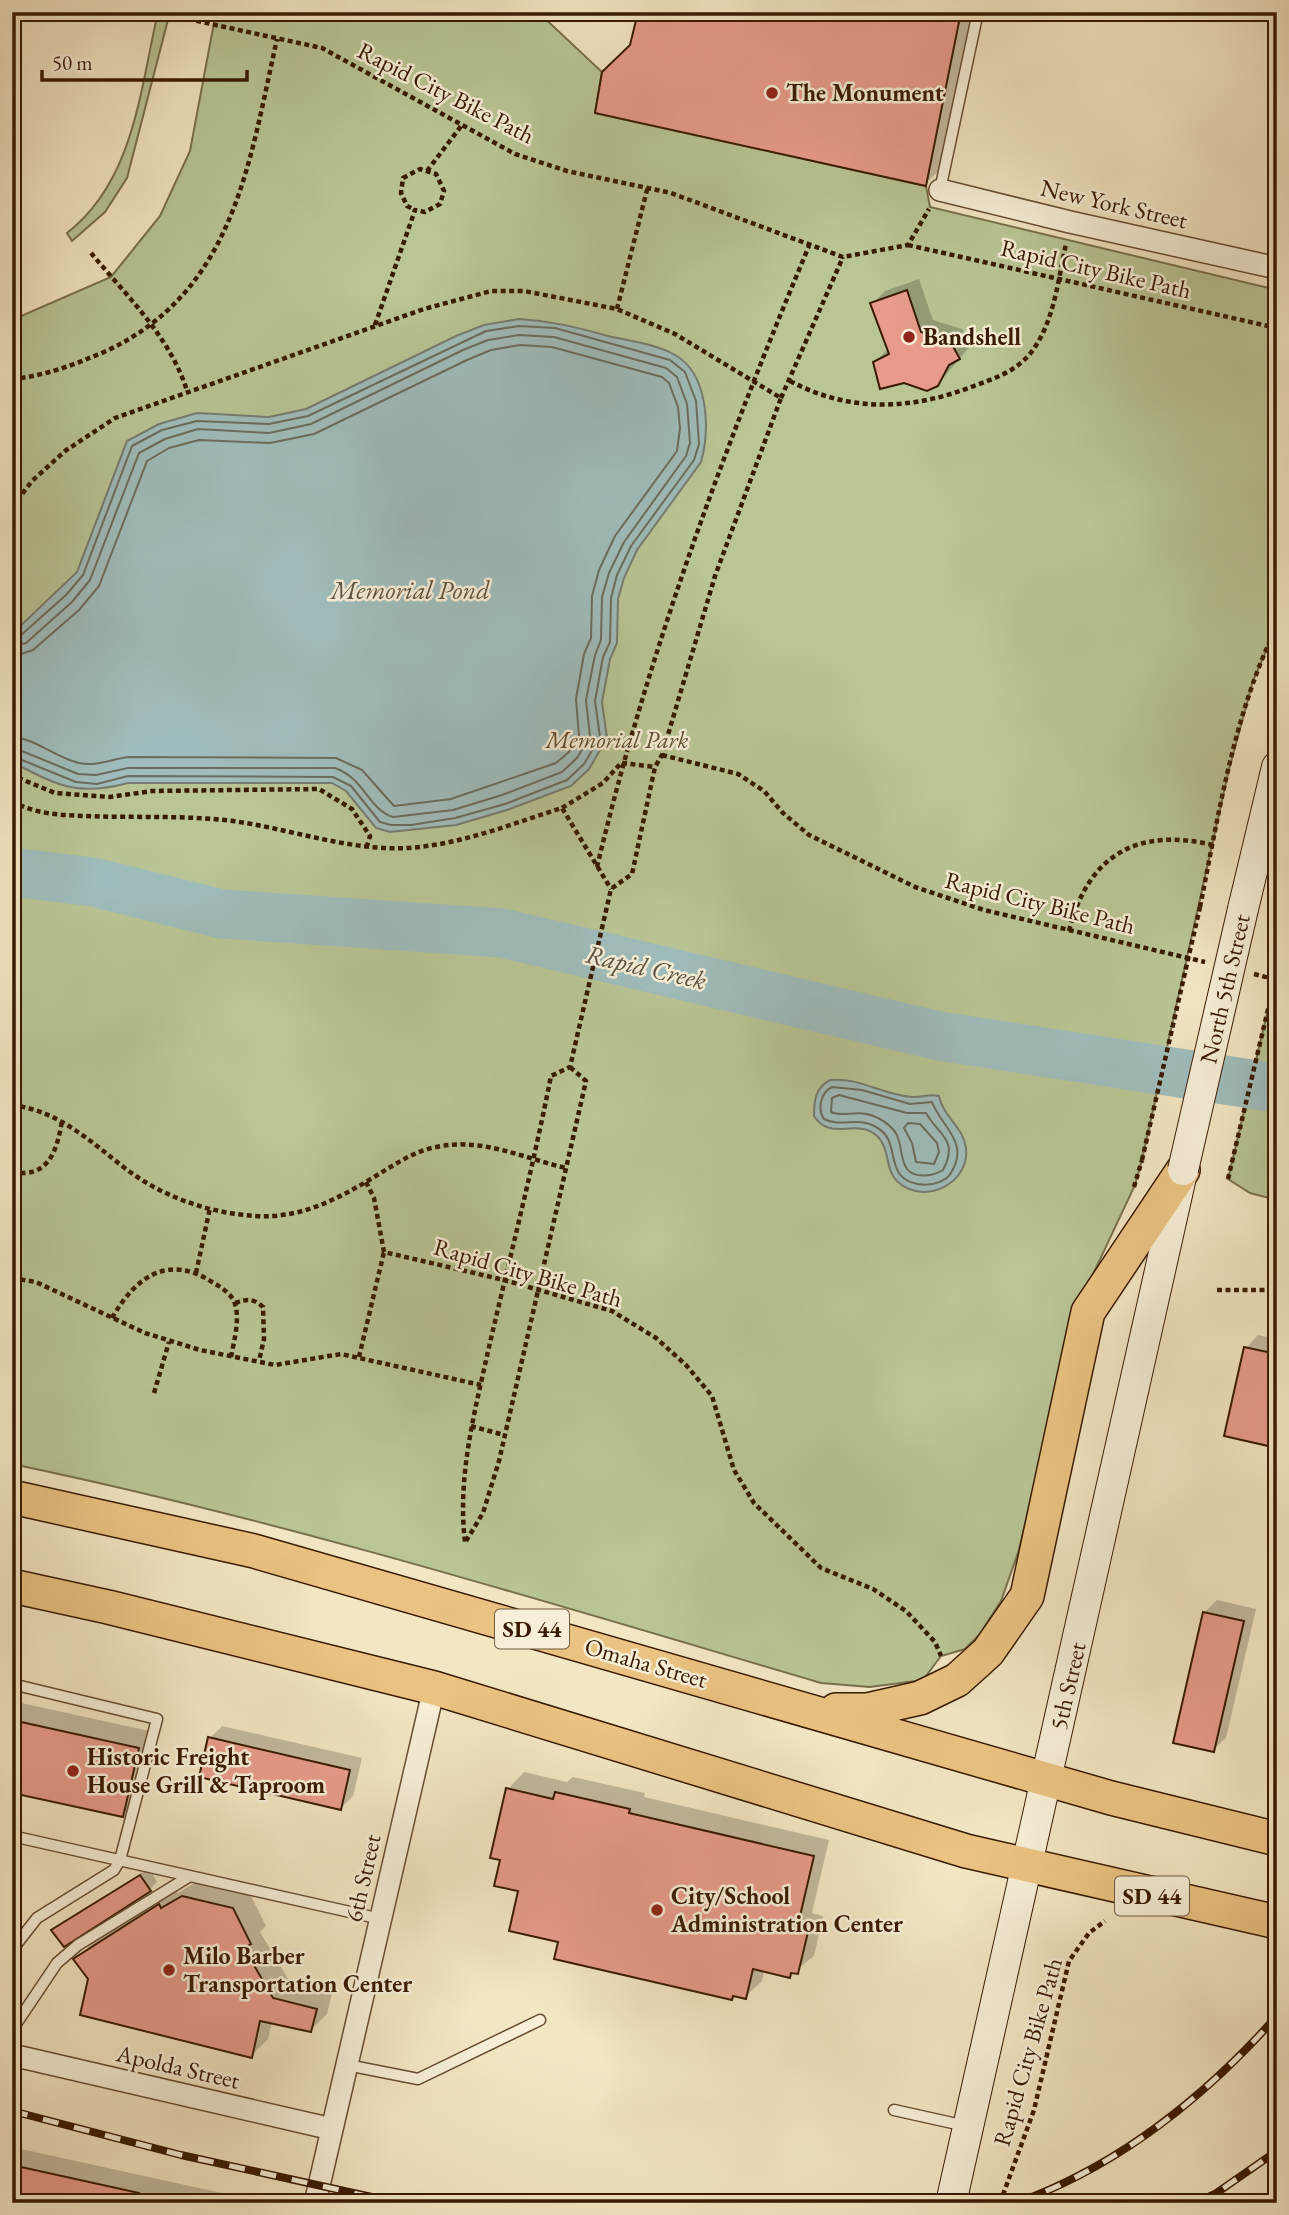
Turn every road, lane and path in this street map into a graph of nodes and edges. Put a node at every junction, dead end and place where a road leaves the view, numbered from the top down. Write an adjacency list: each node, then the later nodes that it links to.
1 (978, 12): 7 (lane)
2 (188, 19): 3 (path, Rapid City Bike Path)
3 (277, 39): 4 (path, Rapid City Bike Path); 17 (path)
4 (463, 125): 5 (path); 6 (path, Rapid City Bike Path)
5 (427, 171): 8 (path); 8 (path)
6 (648, 186): 11 (path, Rapid City Bike Path); 16 (path)
7 (940, 190): 9 (street, New York Street); 10 (path)
8 (415, 210): 18 (path)
9 (1070, 222): 14 (street, New York Street); 15 (path)
10 (908, 245): 13 (path, Rapid City Bike Path); 15 (path, Rapid City Bike Path)
11 (809, 246): 13 (path, Rapid City Bike Path); 22 (path)
12 (91, 253): 17 (path)
13 (843, 257): 21 (path)
14 (1277, 268)
15 (1058, 278): 19 (path, Rapid City Bike Path); 21 (path)
16 (617, 309): 18 (path); 22 (path)
17 (150, 324): 20 (path); 23 (path)
18 (375, 326): 23 (path)
19 (1277, 328)
20 (12, 379)
21 (790, 381): 24 (path)
22 (752, 383): 24 (path); 30 (path)
23 (187, 391): 26 (path)
24 (781, 398): 29 (path)
25 (12, 496): 26 (path)
26 (19, 498): 27 (path)
27 (12, 507)
28 (1277, 626): 36 (path)
29 (662, 755): 31 (path); 40 (path, Rapid City Bike Path)
30 (622, 763): 31 (path); 35 (path); 38 (path)
31 (655, 767): 39 (path)
32 (1277, 767): 51 (main road, North 5th Street, bridge)
33 (12, 782): 37 (path)
34 (12, 802): 37 (path)
35 (562, 808): 37 (path); 38 (path)
36 (1213, 845): 40 (path); 48 (path, bridge)
37 (367, 846)
38 (597, 867): 39 (path)
39 (611, 889): 45 (path)
40 (1069, 931): 41 (path, Rapid City Bike Path)
41 (1217, 965)
42 (1241, 971): 44 (path)
43 (1277, 971): 53 (path, bridge)
44 (1277, 980)
45 (570, 1067): 49 (path); 50 (path)
46 (12, 1105): 47 (path)
47 (62, 1121): 52 (path); 55 (path)
48 (1142, 1160)
49 (534, 1161): 50 (path); 54 (path); 59 (path)
50 (566, 1168): 60 (path)
51 (1183, 1170): 78 (main road); 79 (main road, 5th Street)
52 (12, 1172)
53 (1228, 1179)
54 (366, 1182): 55 (path); 56 (path)
55 (210, 1208): 57 (path)
56 (384, 1252): 59 (path, Rapid City Bike Path); 67 (path)
57 (196, 1273): 63 (path); 64 (path)
58 (12, 1278): 64 (path)
59 (504, 1280): 60 (path, Rapid City Bike Path); 69 (path)
60 (539, 1290): 72 (path); 75 (path, Rapid City Bike Path)
61 (1217, 1290): 62 (path)
62 (1277, 1290)
63 (235, 1303): 66 (path); 68 (path)
64 (112, 1318): 65 (path)
65 (169, 1342): 66 (path); 70 (path)
66 (231, 1357): 68 (path)
67 (359, 1357): 68 (path); 69 (path)
68 (259, 1362)
69 (481, 1385): 71 (path)
70 (153, 1393)
71 (471, 1426): 72 (path); 72 (path)
72 (504, 1435)
73 (12, 1497): 78 (main road, Omaha Street / SD 44)
74 (12, 1586): 77 (main road, SD 44)
75 (946, 1664)
76 (12, 1684): 82 (lane)
77 (434, 1688): 83 (main road, SD 44); 85 (street, 6th Street)
78 (808, 1710): 79 (main road, Omaha Street / SD 44)
79 (1047, 1779): 81 (main road, Omaha Street / SD 44); 83 (main road, 5th Street)
80 (12, 1836): 82 (lane)
81 (1277, 1839)
82 (120, 1860): 84 (lane); 88 (lane)
83 (1028, 1867): 87 (main road, SD 44); 94 (main road, 5th Street)
84 (190, 1876): 85 (lane); 90 (lane)
85 (381, 1919): 92 (street, 6th Street)
86 (1105, 1921): 98 (path, Rapid City Bike Path)
87 (1277, 1922)
88 (12, 1950)
89 (540, 2020): 92 (lane)
90 (12, 2030)
91 (12, 2055): 95 (street, Apolda Street)
92 (347, 2064): 95 (street, 6th Street)
93 (894, 2110): 94 (lane)
94 (968, 2126): 97 (main road, 5th Street)
95 (332, 2129): 96 (street, 6th Street)
96 (315, 2203)
97 (951, 2203)
98 (1000, 2203)

